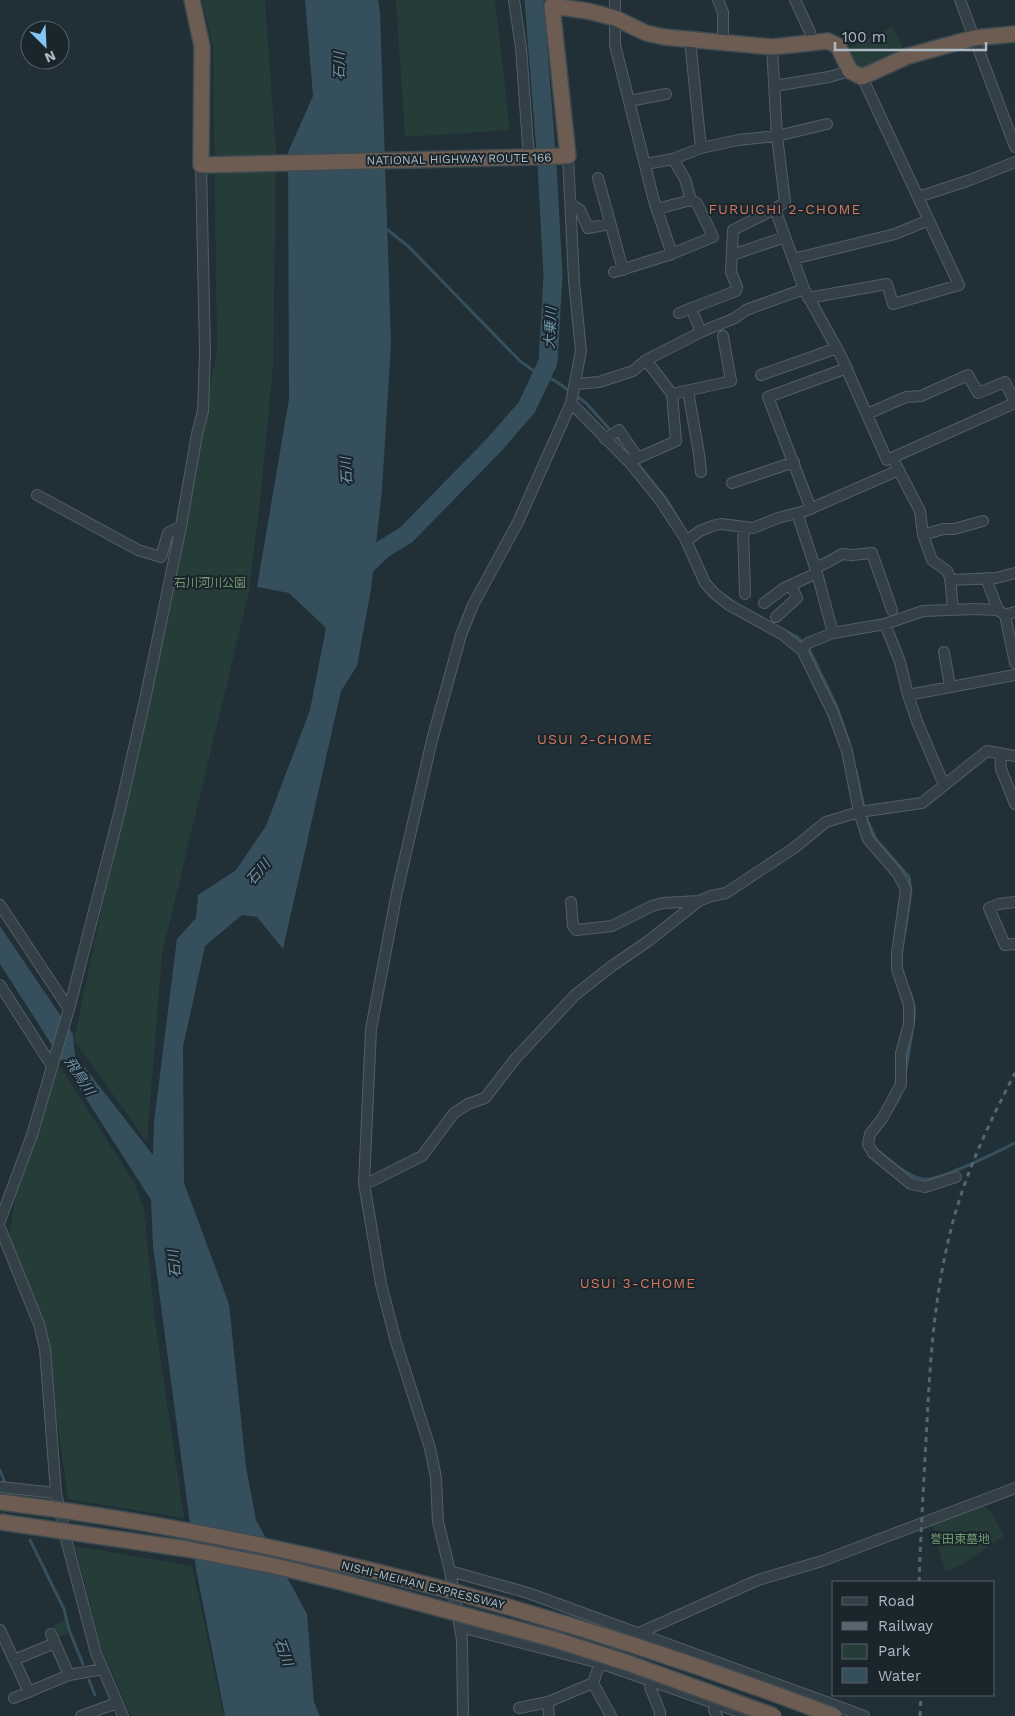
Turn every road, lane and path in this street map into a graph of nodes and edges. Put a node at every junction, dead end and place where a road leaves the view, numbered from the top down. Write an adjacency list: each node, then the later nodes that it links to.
1 (192, 0): 28 (highway)
2 (514, 0): 24 (street)
3 (615, 0): 8 (street)
4 (718, 0): 12 (street)
5 (795, 0): 13 (street)
6 (960, 0): 10 (street)
7 (552, 3): 8 (highway, NATIONAL HIGHWAY ROUTE 166); 23 (highway, NATIONAL HIGHWAY ROUTE 166)
8 (615, 18): 11 (highway, NATIONAL HIGHWAY ROUTE 166); 18 (street)
9 (1015, 34): 10 (highway)
10 (974, 38): 15 (highway); 21 (street)
11 (690, 40): 12 (highway, NATIONAL HIGHWAY ROUTE 166); 22 (street)
12 (723, 42): 14 (highway, NATIONAL HIGHWAY ROUTE 166)
13 (812, 43): 14 (highway, NATIONAL HIGHWAY ROUTE 166); 15 (highway, NATIONAL HIGHWAY ROUTE 166)
14 (772, 47): 16 (street)
15 (856, 74): 16 (street); 30 (street)
16 (774, 86): 20 (street)
17 (666, 94): 18 (street)
18 (629, 101): 27 (street)
19 (827, 124): 20 (street)
20 (778, 136): 22 (street); 34 (street)
21 (1015, 147)
22 (701, 148): 25 (street)
23 (565, 156): 24 (highway, NATIONAL HIGHWAY ROUTE 166); 32 (street)
24 (529, 158): 28 (highway, NATIONAL HIGHWAY ROUTE 166)
25 (673, 159): 27 (street); 31 (street)
26 (1015, 162): 30 (street)
27 (646, 164): 33 (street)
28 (205, 165): 67 (street)
29 (598, 178): 36 (street)
30 (918, 197): 35 (street)
31 (691, 200): 33 (street); 38 (street)
32 (571, 204): 36 (street); 51 (street)
33 (657, 209): 36 (street)
34 (775, 210): 37 (street); 39 (street)
35 (929, 220): 40 (street); 42 (street)
36 (610, 224)
37 (785, 237): 39 (street); 40 (street)
38 (676, 252)
39 (732, 255): 43 (street)
40 (793, 259): 41 (street)
41 (804, 289): 42 (street); 45 (street)
42 (808, 298): 47 (street)
43 (691, 308): 44 (street); 45 (street)
44 (680, 312)
45 (701, 332): 48 (street)
46 (724, 336): 52 (street)
47 (836, 348): 49 (street); 50 (street)
48 (646, 360): 51 (street); 53 (street)
49 (847, 368): 56 (street); 59 (street)
50 (761, 375)
51 (576, 384): 54 (street)
52 (688, 390): 53 (street); 61 (street)
53 (672, 394): 57 (street)
54 (571, 403): 57 (street); 104 (street)
55 (1014, 406): 56 (street); 58 (street)
56 (867, 414): 58 (street)
57 (605, 439): 70 (street)
58 (892, 457): 60 (street)
59 (794, 462): 62 (street); 64 (street)
60 (899, 470): 64 (street); 69 (street)
61 (701, 472)
62 (732, 483)
63 (37, 495): 67 (street)
64 (811, 509): 65 (street)
65 (797, 513): 68 (street); 71 (street)
66 (983, 521): 69 (street)
67 (181, 526): 101 (street)
68 (743, 526): 70 (street); 76 (street)
69 (923, 535): 74 (street)
70 (686, 541): 84 (street)
71 (816, 571): 75 (street); 78 (street); 83 (street)
72 (1015, 572): 73 (street)
73 (986, 578): 74 (street); 80 (street)
74 (950, 580): 79 (street)
75 (791, 585): 77 (street); 81 (street)
76 (745, 594)
77 (764, 603)
78 (892, 610)
79 (953, 610): 80 (street); 82 (street)
80 (1006, 612): 86 (street)
81 (776, 617)
82 (885, 624): 83 (street); 89 (street)
83 (833, 633): 84 (street)
84 (802, 650): 94 (street)
85 (944, 652): 88 (street)
86 (1015, 663)
87 (1015, 675): 88 (street)
88 (950, 686): 89 (street)
89 (908, 695): 92 (street)
90 (1000, 753): 91 (street); 92 (street); 93 (street)
91 (1015, 756)
92 (944, 785): 94 (street)
93 (1015, 804)
94 (859, 812): 95 (street); 103 (street)
95 (699, 901): 96 (street); 104 (street)
96 (571, 902)
97 (1015, 902): 99 (street)
98 (0, 905): 101 (street)
99 (1015, 944)
100 (0, 986): 102 (street)
101 (70, 1009): 102 (street)
102 (52, 1066): 105 (street)
103 (956, 1177)
104 (364, 1183): 112 (street)
105 (0, 1221)
106 (0, 1228): 109 (street)
107 (0, 1487): 109 (street)
108 (1015, 1488): 115 (street)
109 (56, 1493): 118 (street)
110 (0, 1502): 137 (highway, NISHI-MEIHAN EXPRESSWAY, bridge)
111 (0, 1522): 136 (highway, NISHI-MEIHAN EXPRESSWAY, bridge)
112 (450, 1571): 113 (street); 115 (street)
113 (460, 1627): 117 (street); 130 (street)
114 (0, 1630): 116 (street)
115 (638, 1633): 117 (street); 138 (street)
116 (14, 1660): 119 (street); 122 (street)
117 (600, 1663): 120 (street); 121 (street)
118 (103, 1669): 119 (street); 125 (street)
119 (69, 1676): 122 (street)
120 (652, 1681): 126 (street); 133 (street)
121 (593, 1683): 124 (street); 132 (street)
122 (29, 1692): 123 (street)
123 (14, 1698)
124 (548, 1702): 127 (street); 131 (street)
125 (117, 1703): 128 (street); 129 (street)
126 (717, 1704): 134 (street); 135 (street)
127 (519, 1708)
128 (81, 1716)
129 (123, 1716)
130 (463, 1716)
131 (549, 1716)
132 (611, 1716)
133 (660, 1716)
134 (717, 1716)
135 (751, 1716)
136 (774, 1716)
137 (834, 1716)
138 (864, 1716)

